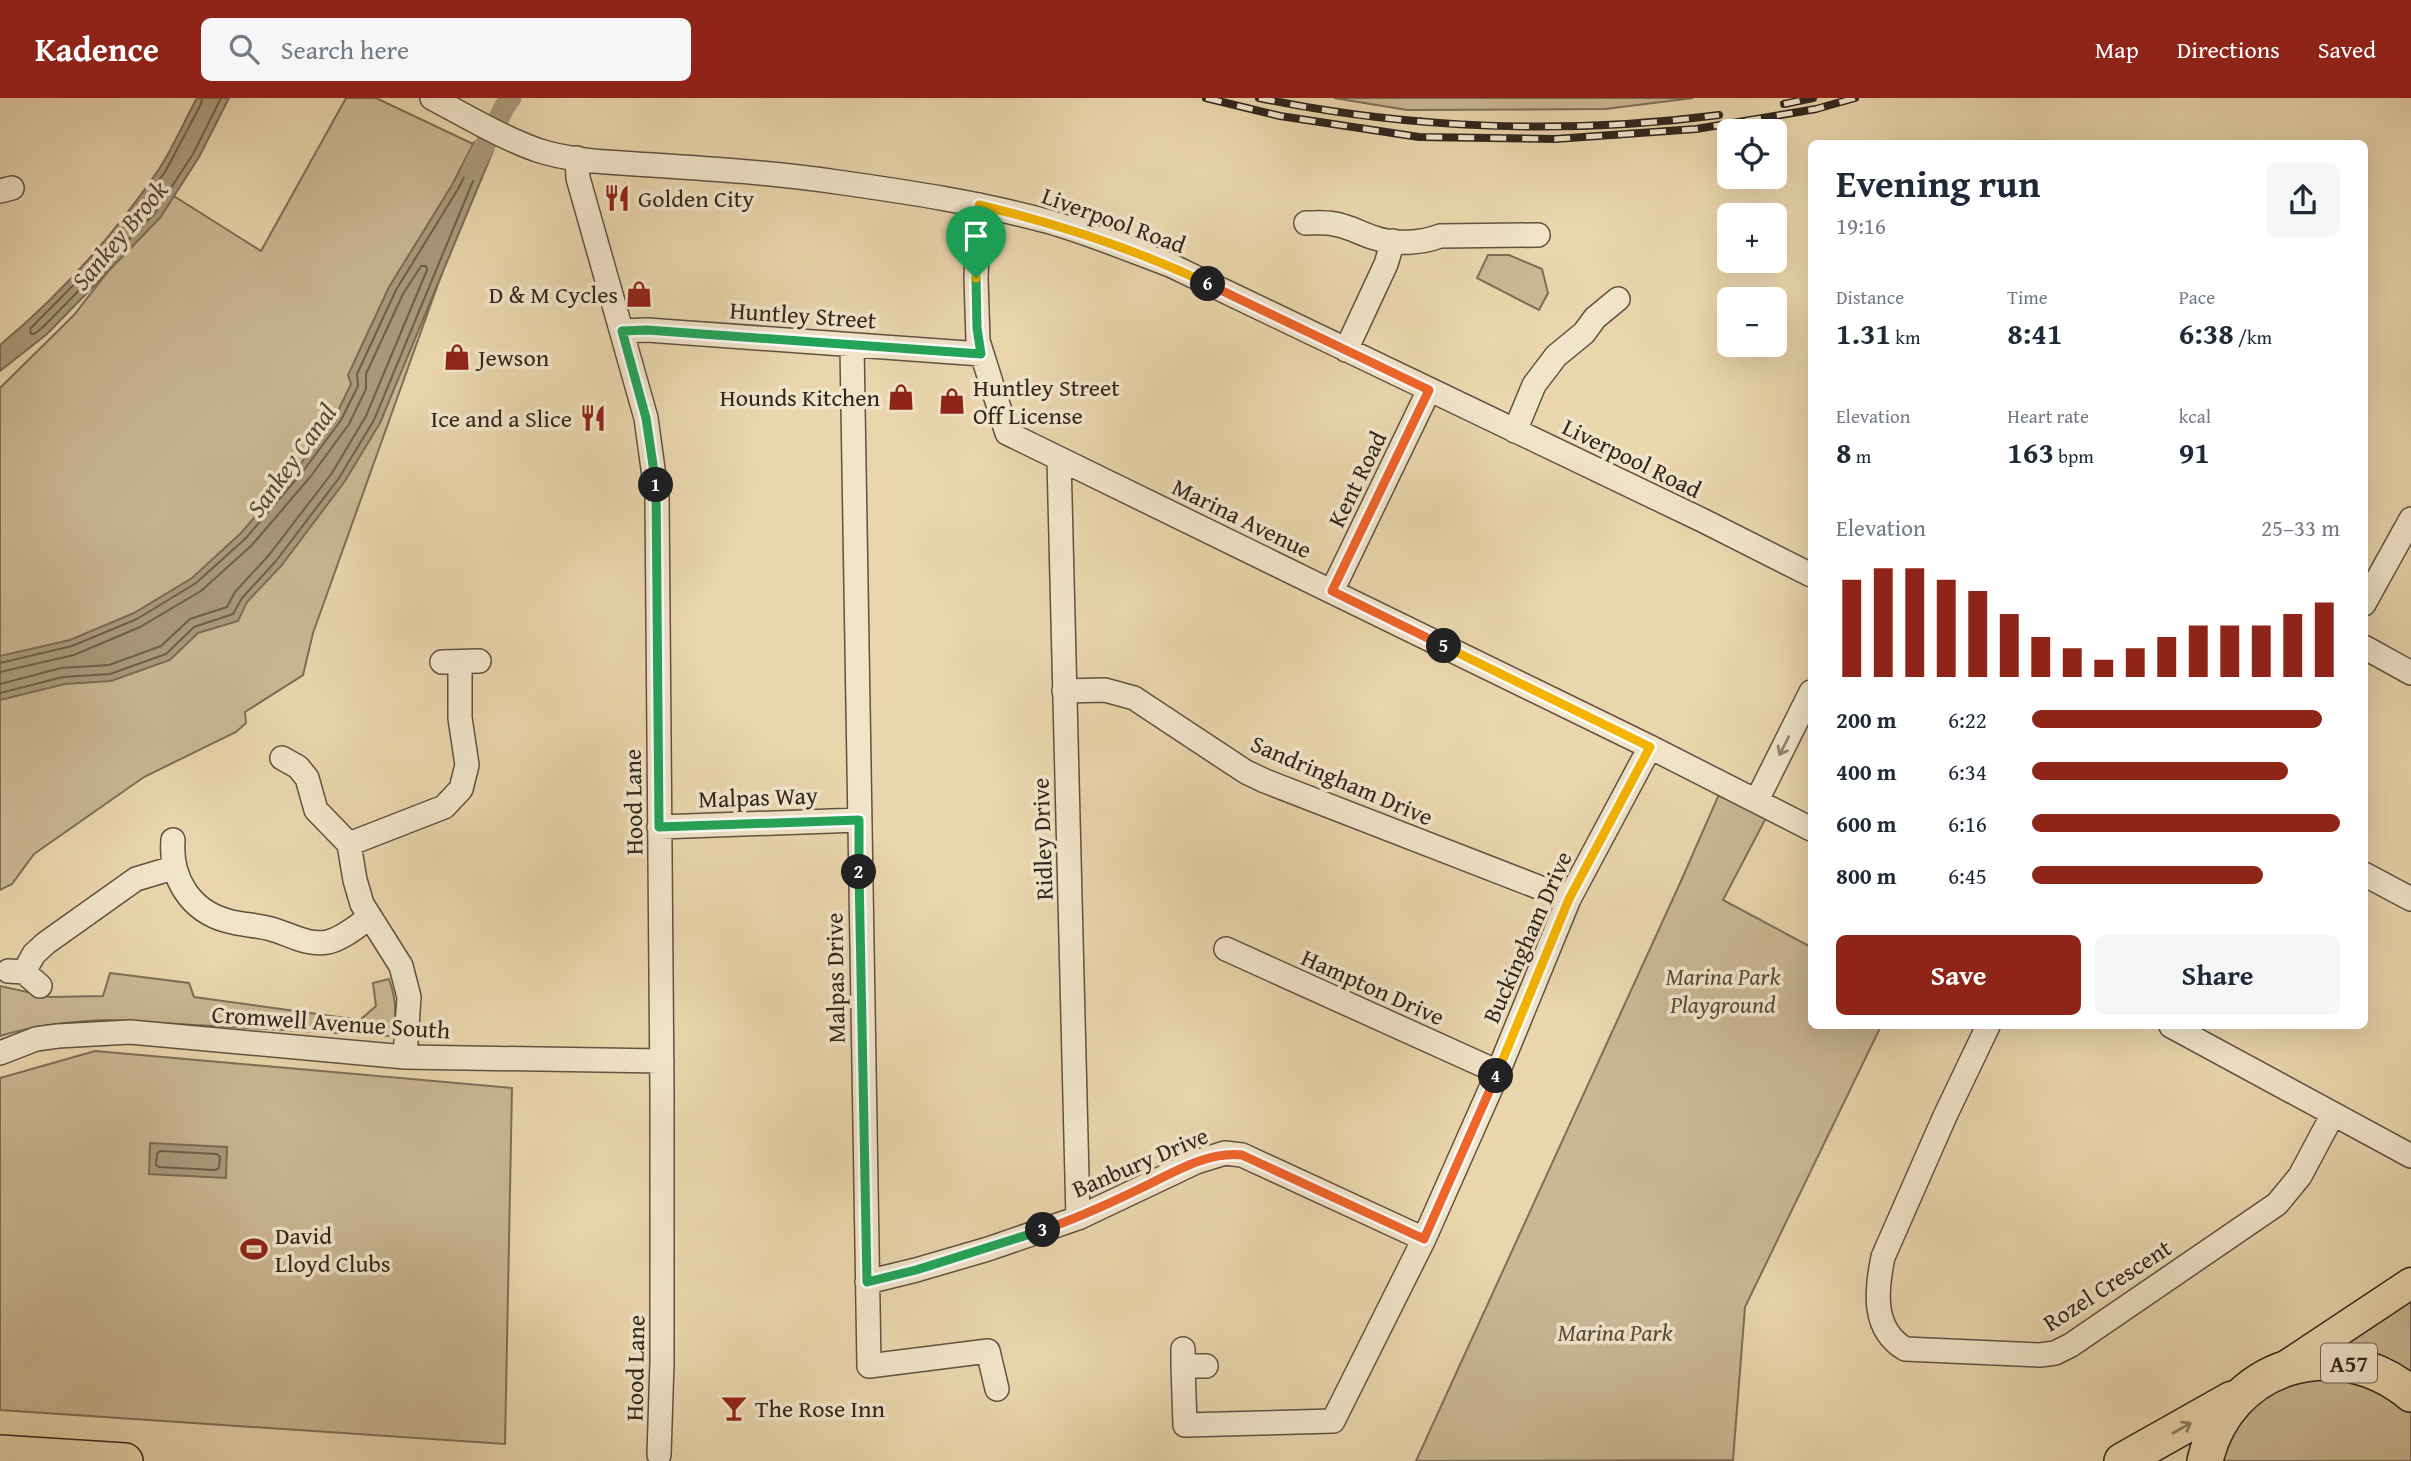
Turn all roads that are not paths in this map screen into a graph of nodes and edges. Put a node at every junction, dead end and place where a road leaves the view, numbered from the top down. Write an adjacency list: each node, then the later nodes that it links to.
1 (432, 98): 2 (street, Liverpool Road)
2 (577, 158): 3 (street, Liverpool Road); 8 (street, Hood Lane)
3 (979, 205): 10 (street, Liverpool Road); 11 (street, Marina Avenue)
4 (1306, 223): 6 (street)
5 (1538, 235): 6 (street)
6 (1393, 241): 10 (street)
7 (1618, 299): 13 (street)
8 (622, 331): 9 (street, Huntley Street); 28 (street, Hood Lane)
9 (852, 346): 11 (street, Huntley Street); 27 (street, Malpas Drive)
10 (1346, 350): 12 (street, Liverpool Road)
11 (981, 354): 14 (street, Marina Avenue)
12 (1429, 390): 13 (street, Liverpool Road); 17 (street, Kent Road)
13 (1515, 430): 16 (street, Liverpool Road)
14 (1059, 459): 17 (street, Marina Avenue); 22 (street, Ridley Drive)
15 (2411, 519): 18 (street)
16 (1808, 574)
17 (1332, 591): 24 (street, Marina Avenue)
18 (2368, 597)
19 (2368, 649): 21 (street)
20 (460, 662): 31 (street)
21 (2411, 673)
22 (1064, 691): 34 (street, Sandringham Drive); 47 (street, Ridley Drive)
23 (1808, 698): 26 (street, one-way to 26)
24 (1650, 747): 26 (street, Marina Avenue); 34 (street, Buckingham Drive)
25 (278, 758): 31 (street)
26 (1757, 800): 29 (street, Marina Avenue)
27 (859, 820): 28 (street, Malpas Way); 49 (street, Malpas Drive)
28 (659, 827): 43 (street, Hood Lane)
29 (1808, 827)
30 (173, 840): 32 (street)
31 (349, 844): 36 (street)
32 (173, 868): 36 (street); 38 (street)
33 (2368, 876): 35 (street)
34 (1569, 899): 44 (street, Buckingham Drive)
35 (2411, 899)
36 (370, 918): 42 (street)
37 (1226, 949): 44 (street, Hampton Drive)
38 (24, 977)
39 (1988, 1029): 45 (street, Rozel Crescent)
40 (2177, 1029): 45 (street)
41 (0, 1053): 42 (street, Cromwell Avenue South)
42 (405, 1057): 43 (street, Cromwell Avenue South)
43 (662, 1061): 57 (street, Hood Lane)
44 (1498, 1072): 48 (street, Buckingham Drive)
45 (2333, 1114): 46 (street)
46 (2411, 1156)
47 (1078, 1218): 48 (street, Banbury Drive); 49 (street, Banbury Drive)
48 (1424, 1239): 51 (street, Buckingham Drive)
49 (867, 1282): 53 (street, Malpas Drive)
50 (2411, 1283): 52 (main road)
51 (1206, 1366)
52 (2280, 1370): 54 (highway, A57); 55 (highway, A57)
53 (998, 1390)
54 (2244, 1392): 59 (highway, A57, one-way to 54); 60 (highway, A57)
55 (2411, 1394)
56 (0, 1453): 58 (highway)
57 (659, 1455)
58 (125, 1461)
59 (2122, 1461)
60 (2205, 1461)

